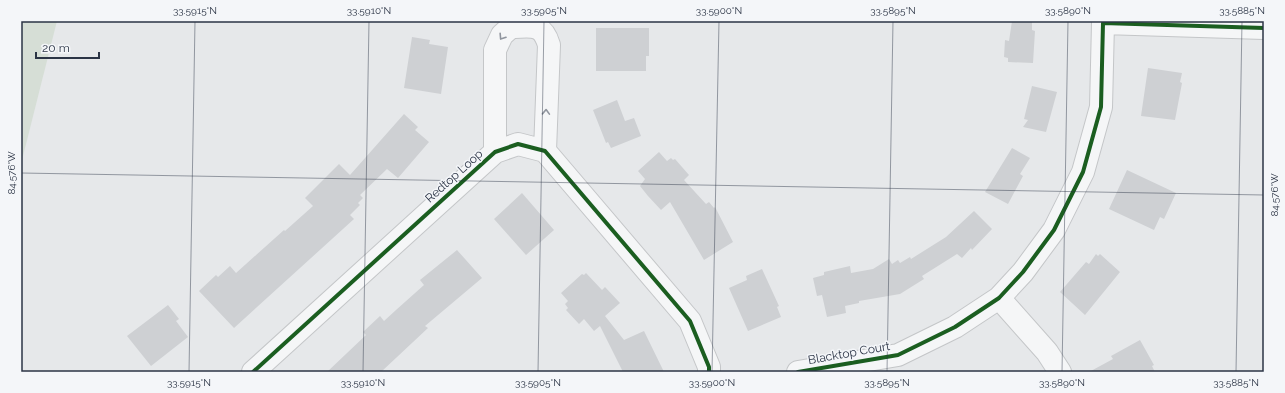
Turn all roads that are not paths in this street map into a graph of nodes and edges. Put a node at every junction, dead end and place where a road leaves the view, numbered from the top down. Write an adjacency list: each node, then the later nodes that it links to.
1 (1264, 28): 4 (street, Blacktop Court)
2 (545, 151): 3 (street, Redtop Loop); 3 (street, Redtop Loop, one-way to 3); 6 (street)
3 (495, 152): 5 (street, Redtop Loop)
4 (999, 298): 7 (street, Blacktop Court); 8 (street)
5 (253, 372)
6 (709, 372)
7 (798, 372)
8 (1060, 372)

